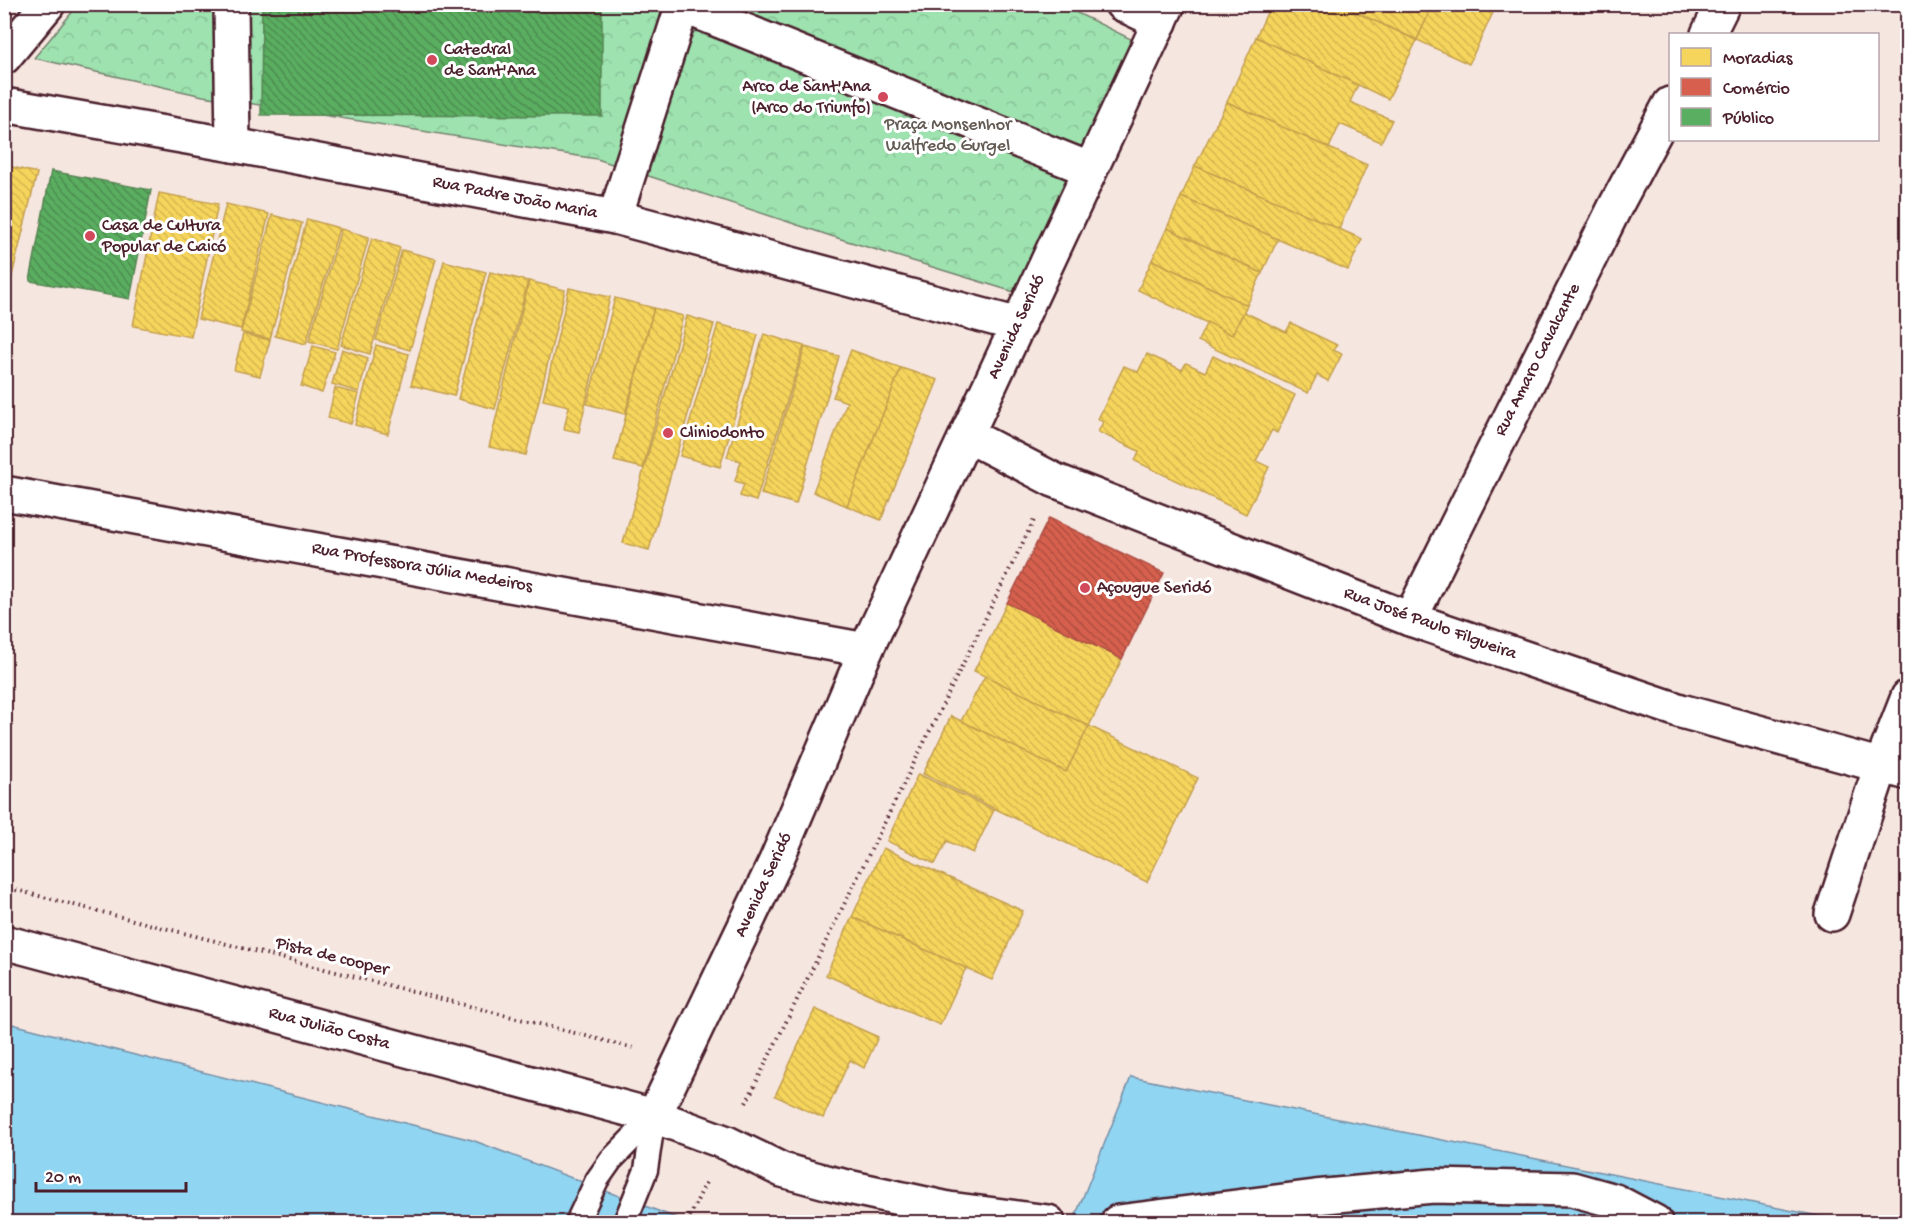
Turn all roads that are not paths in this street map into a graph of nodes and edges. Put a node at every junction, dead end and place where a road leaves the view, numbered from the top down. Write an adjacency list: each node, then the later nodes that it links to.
1 (48, 4): 8 (street)
2 (231, 4): 11 (street)
3 (1122, 4): 6 (street)
4 (1723, 4): 7 (street)
5 (683, 5): 12 (street); 13 (street)
6 (1164, 13): 12 (street, Avenida Seridó)
7 (1708, 33)
8 (4, 57)
9 (4, 105): 11 (street, Rua Padre João Maria)
10 (1669, 108): 17 (street, Rua Amaro Cavalcante)
11 (233, 145): 13 (street, Rua Padre João Maria)
12 (1089, 168): 14 (street, Avenida Seridó)
13 (615, 217): 14 (street, Rua Padre João Maria)
14 (1018, 325): 15 (street, Avenida Seridó)
15 (967, 435): 17 (street, Rua José Paulo Filgueira); 18 (street, Avenida Seridó)
16 (4, 493): 18 (street, Rua Professora Júlia Medeiros)
17 (1410, 619): 20 (street, Rua José Paulo Filgueira)
18 (853, 647): 23 (street, Avenida Seridó)
19 (1908, 697): 20 (street)
20 (1894, 769): 21 (street)
21 (1832, 914)
22 (4, 942): 23 (street, Rua Julião Costa)
23 (654, 1116): 24 (lane, Avenida Seridó); 25 (lane, Avenida Seridó); 26 (street, Rua Julião Costa)
24 (577, 1222)
25 (625, 1222)
26 (1048, 1222)
27 (1118, 1222): 28 (street)
28 (1655, 1222)

